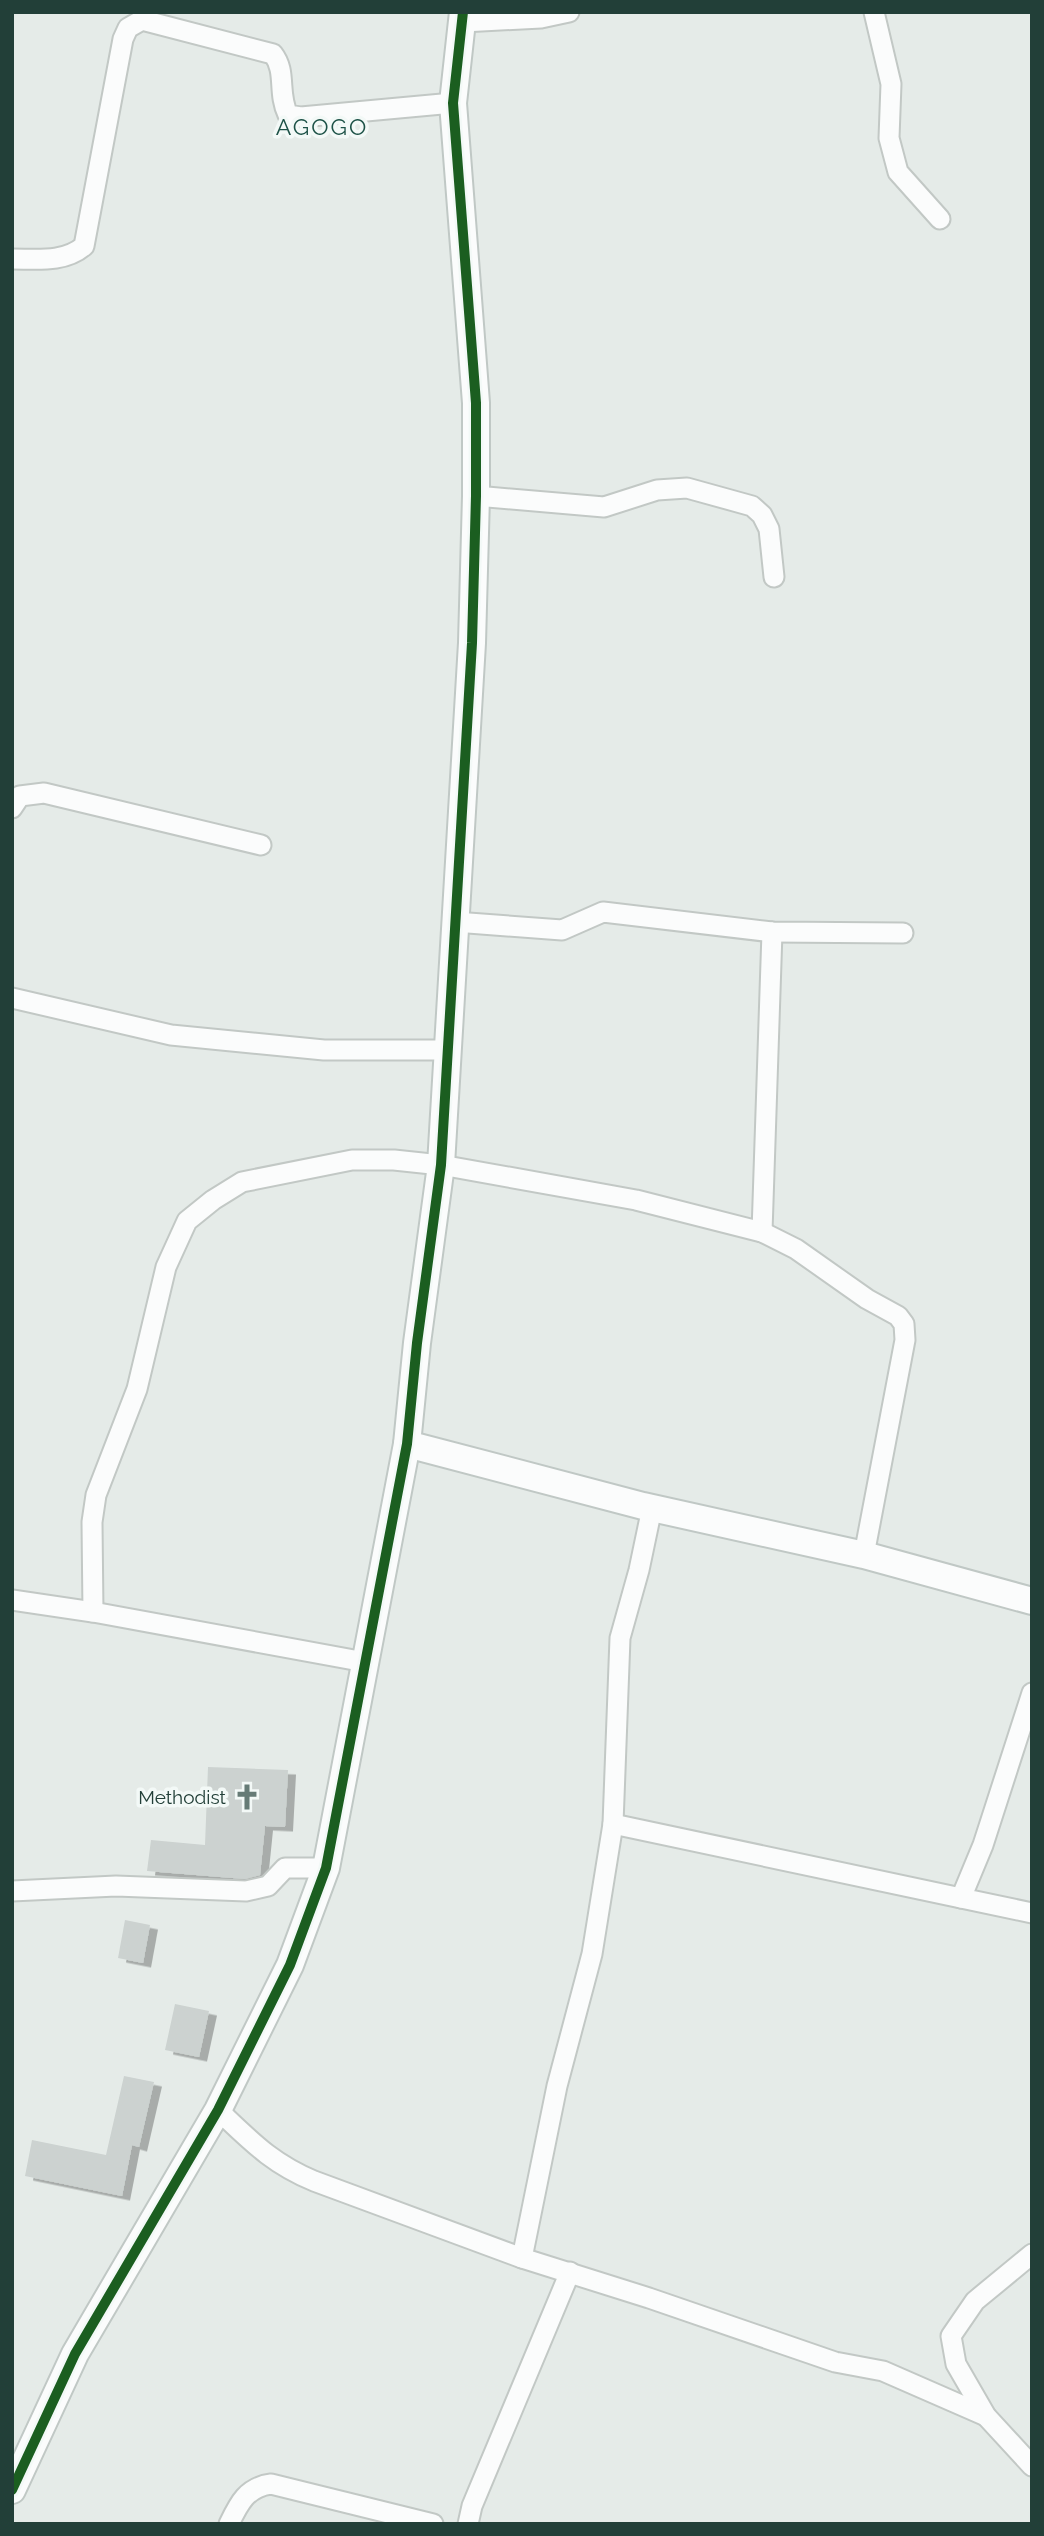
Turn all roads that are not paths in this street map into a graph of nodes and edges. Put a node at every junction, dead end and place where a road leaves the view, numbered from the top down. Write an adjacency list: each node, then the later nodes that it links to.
1 (569, 12): 3 (street)
2 (874, 12): 5 (street)
3 (463, 17): 4 (street)
4 (453, 103): 6 (street); 7 (street)
5 (940, 219)
6 (12, 259)
7 (476, 496): 8 (street); 11 (street)
8 (774, 577)
9 (12, 808): 10 (street)
10 (261, 845)
11 (455, 922): 12 (street); 15 (street)
12 (772, 932): 13 (street); 17 (street)
13 (903, 933)
14 (12, 998): 15 (street)
15 (448, 1050): 16 (street)
16 (441, 1166): 17 (street); 18 (street); 23 (street)
17 (762, 1232): 20 (street)
18 (407, 1444): 19 (street); 24 (street)
19 (652, 1508): 20 (street); 26 (street)
20 (864, 1555): 22 (street)
21 (12, 1600): 23 (street)
22 (1032, 1601)
23 (93, 1612): 24 (street)
24 (365, 1662): 27 (street)
25 (1032, 1693): 29 (street)
26 (613, 1824): 29 (street); 33 (street)
27 (326, 1868): 28 (street); 31 (street)
28 (12, 1891)
29 (961, 1898): 30 (street)
30 (1032, 1913)
31 (218, 2110): 33 (street); 37 (street)
32 (1032, 2254): 35 (street)
33 (522, 2258): 34 (street)
34 (570, 2272): 35 (street); 40 (street)
35 (986, 2416): 36 (street)
36 (1032, 2466)
37 (12, 2490)
38 (229, 2524): 39 (street)
39 (433, 2524)
40 (468, 2524)

